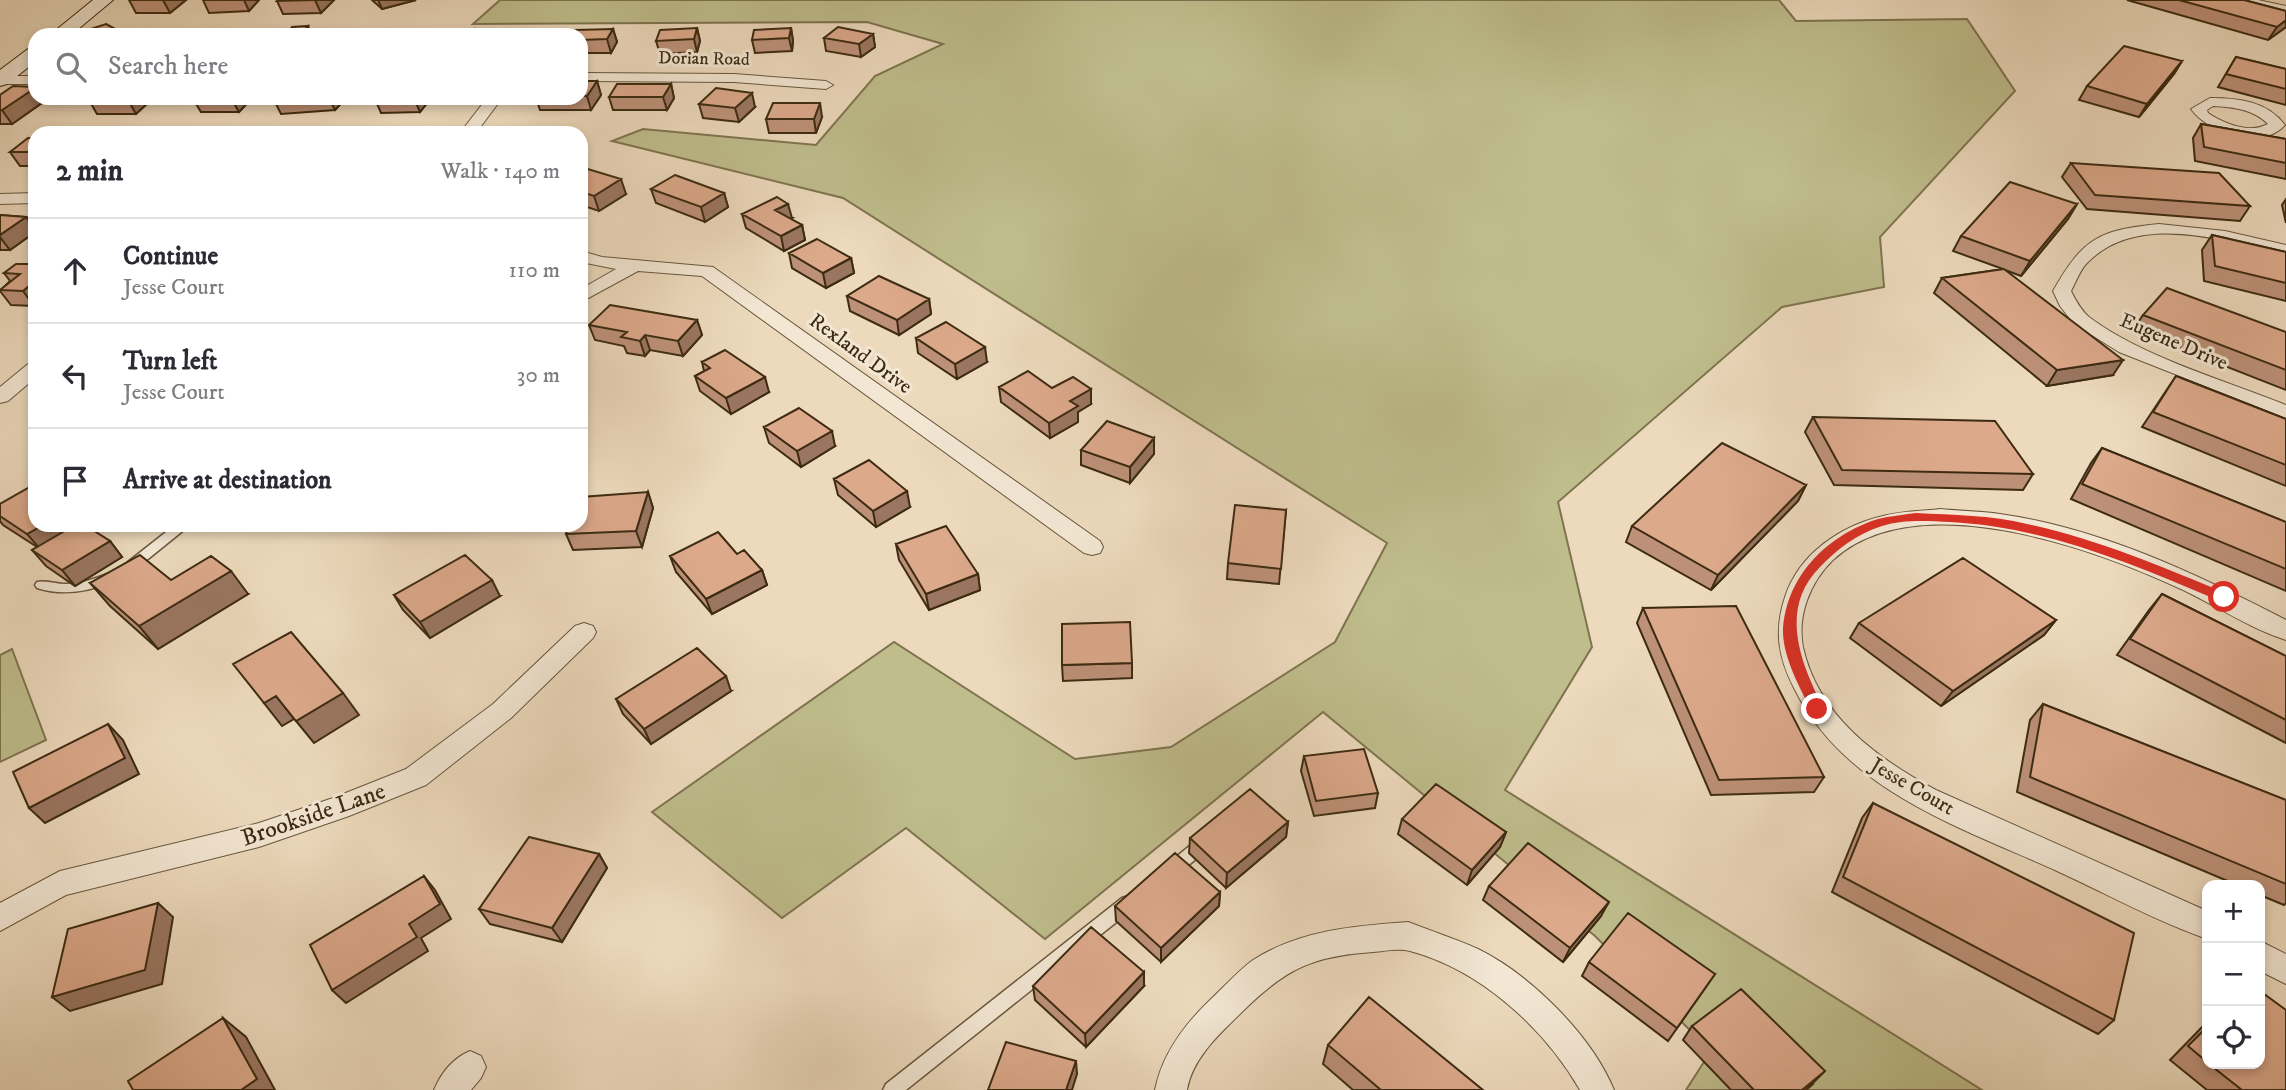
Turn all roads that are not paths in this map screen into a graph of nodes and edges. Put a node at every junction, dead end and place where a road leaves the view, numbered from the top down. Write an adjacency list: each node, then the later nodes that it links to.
1 (104, 0): 4 (street)
2 (2240, 0): 3 (street)
3 (2286, 10)
4 (68, 28)
5 (28, 59): 7 (street)
6 (588, 77): 9 (street, Dorian Road)
7 (0, 80): 8 (street)
8 (28, 80)
9 (826, 85)
10 (490, 105): 11 (street)
11 (473, 126)
12 (28, 198): 13 (street)
13 (0, 199)
14 (2286, 250): 20 (street, Eugene Drive)
15 (588, 258): 16 (street, Rexland Drive)
16 (635, 265): 17 (street); 22 (street, Rexland Drive)
17 (588, 293)
18 (28, 374): 19 (street)
19 (1, 397)
20 (2286, 412)
21 (173, 532): 23 (lane)
22 (1092, 547)
23 (41, 585)
24 (2286, 631): 28 (street, Jesse Court)
25 (584, 632): 27 (street, Brookside Lane)
26 (1218, 833): 31 (lane)
27 (0, 918)
28 (2202, 923)
29 (2265, 958): 30 (street)
30 (2286, 970)
31 (892, 1090)
32 (1171, 1090): 33 (street)
33 (1598, 1090)

